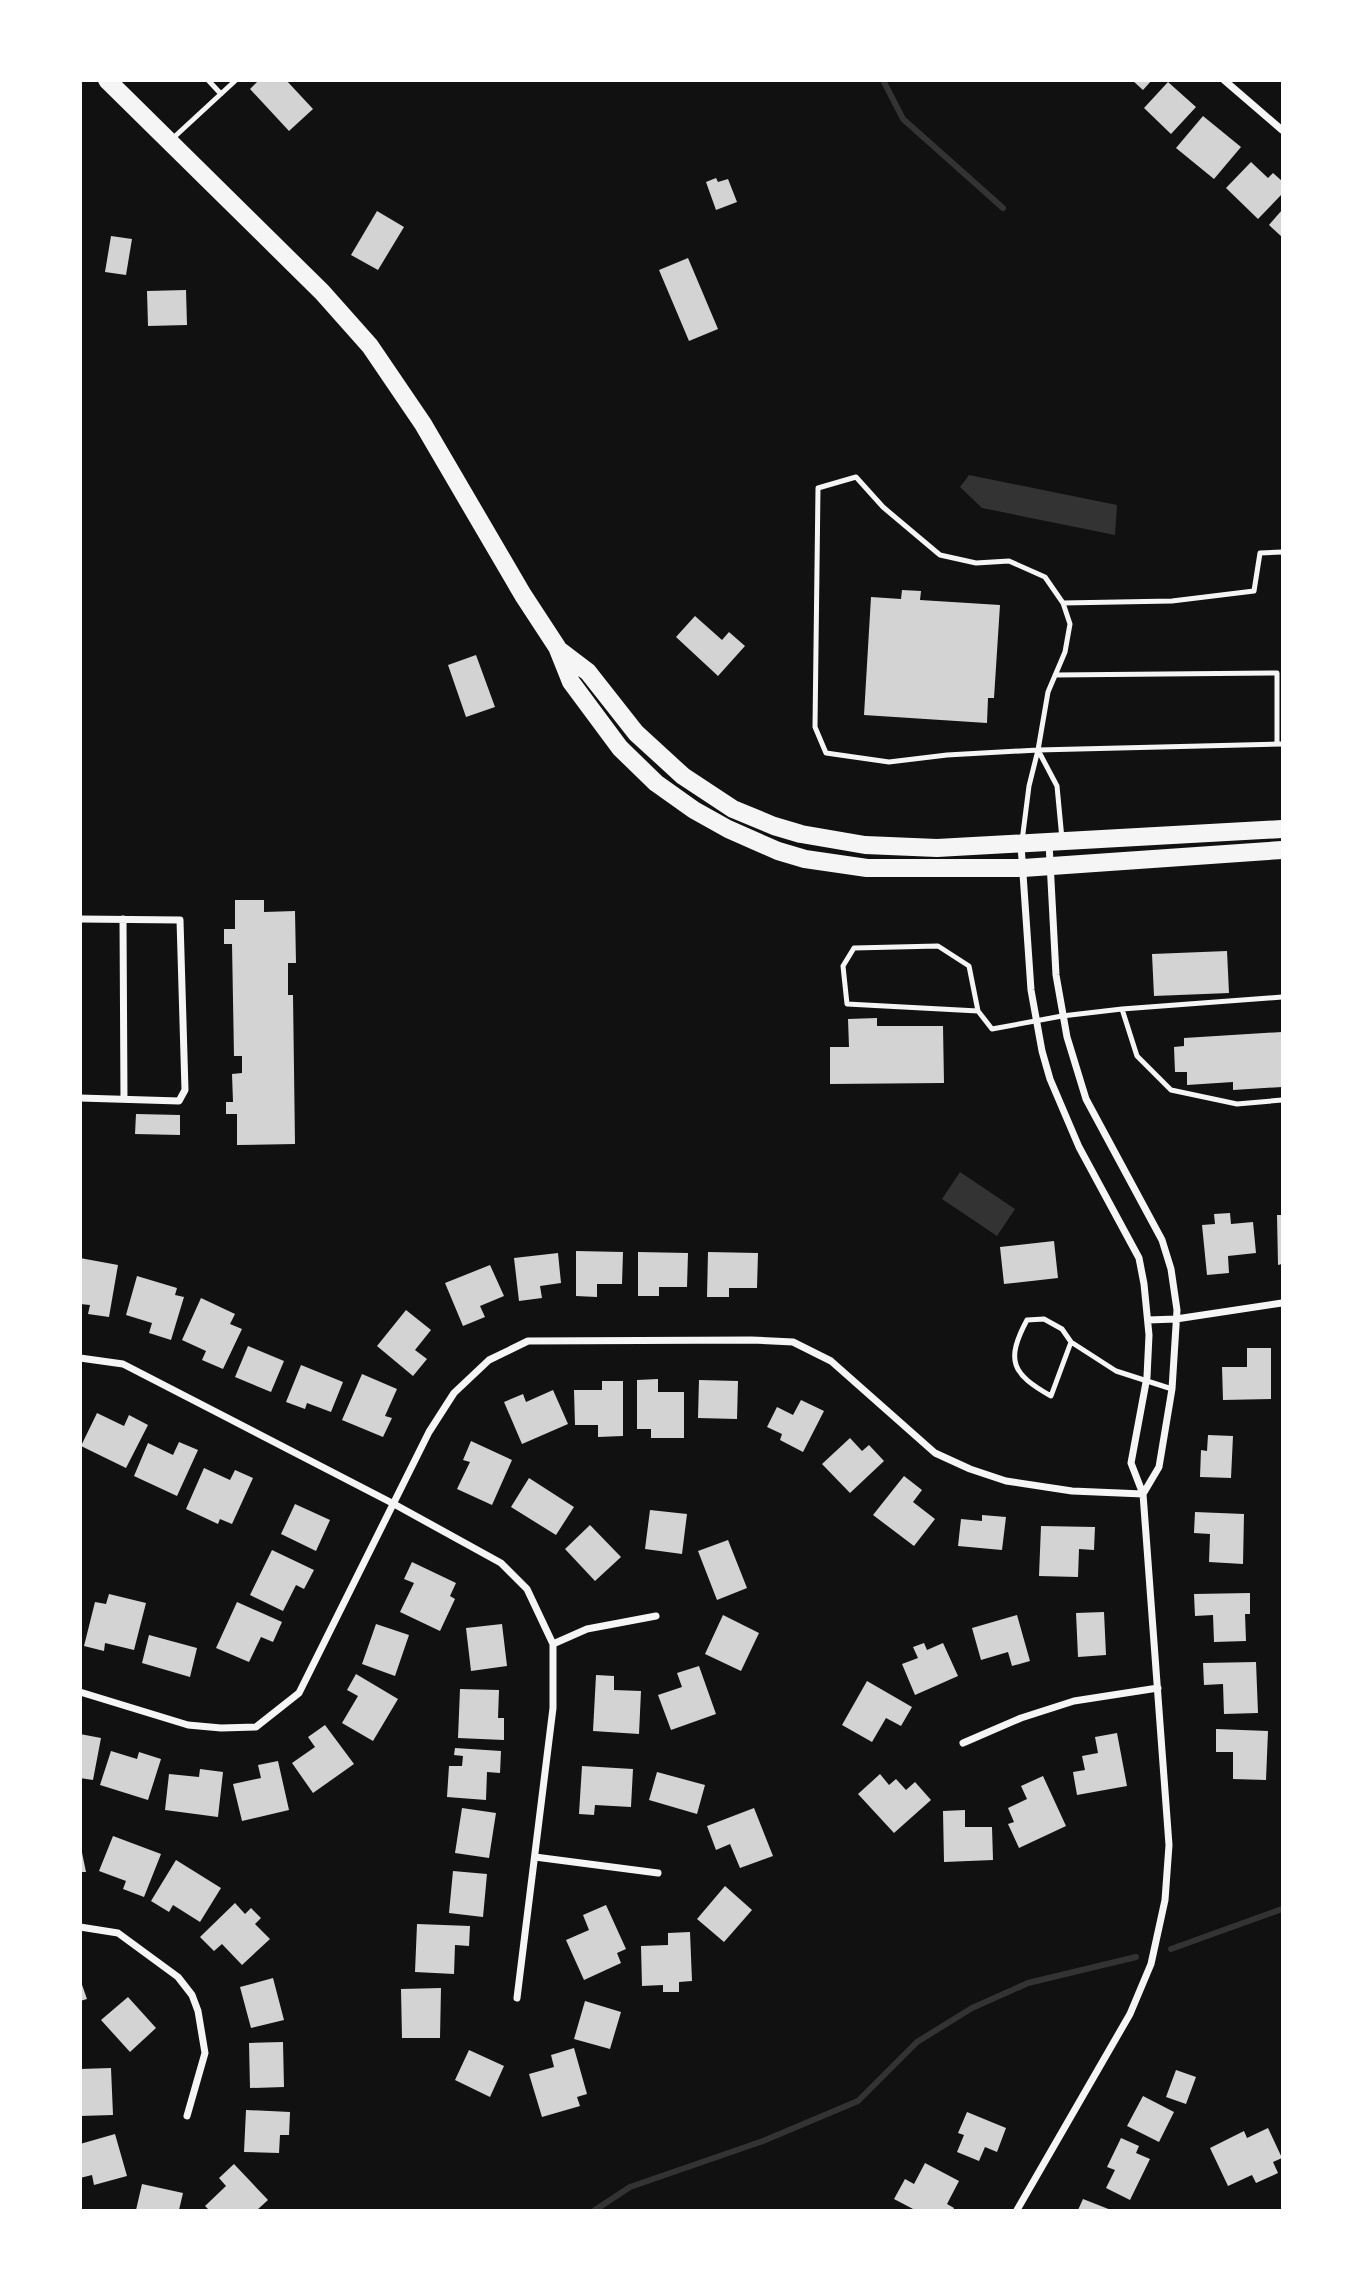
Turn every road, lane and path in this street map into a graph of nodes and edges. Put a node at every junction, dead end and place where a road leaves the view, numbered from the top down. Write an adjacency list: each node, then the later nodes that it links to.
1 (107, 80): 7 (main road)
2 (208, 80): 5 (lane)
3 (236, 80): 5 (lane)
4 (1224, 80): 6 (street)
5 (221, 94): 7 (lane)
6 (1283, 130)
7 (170, 141): 10 (main road)
8 (1283, 552): 9 (lane)
9 (1063, 603): 11 (lane); 13 (lane)
10 (556, 647): 16 (main road); 19 (main road)
11 (1055, 674): 12 (lane); 13 (lane)
12 (1280, 744): 13 (lane)
13 (1038, 750): 15 (lane); 16 (lane)
14 (1283, 829): 15 (main road)
15 (1056, 843): 16 (main road); 18 (street)
16 (1021, 845): 19 (street)
17 (1283, 850): 18 (main road)
18 (1050, 867): 19 (main road); 25 (street)
19 (1023, 869): 26 (street)
20 (80, 919): 21 (street)
21 (123, 919): 28 (street); 28 (street)
22 (1283, 997): 23 (lane)
23 (1122, 1009): 25 (lane); 29 (lane)
24 (978, 1011): 24 (lane); 26 (lane)
25 (1062, 1016): 26 (lane); 31 (street)
26 (1036, 1021): 32 (street)
27 (80, 1098): 28 (street)
28 (124, 1099)
29 (1283, 1100)
30 (1283, 1303): 31 (street)
31 (1176, 1319): 32 (street); 36 (street)
32 (1148, 1320): 35 (street)
33 (1071, 1342): 33 (lane); 35 (lane)
34 (80, 1358): 38 (street)
35 (1147, 1380): 36 (lane); 37 (street)
36 (1172, 1389): 37 (street)
37 (1143, 1494): 38 (street); 41 (street)
38 (394, 1504): 40 (street); 42 (street)
39 (656, 1616): 40 (street)
40 (553, 1644): 44 (street)
41 (1158, 1688): 43 (street); 49 (street)
42 (80, 1692)
43 (963, 1743)
44 (535, 1857): 45 (street); 47 (street)
45 (658, 1873)
46 (80, 1927): 48 (street)
47 (517, 1997)
48 (187, 2116)
49 (1017, 2210)

